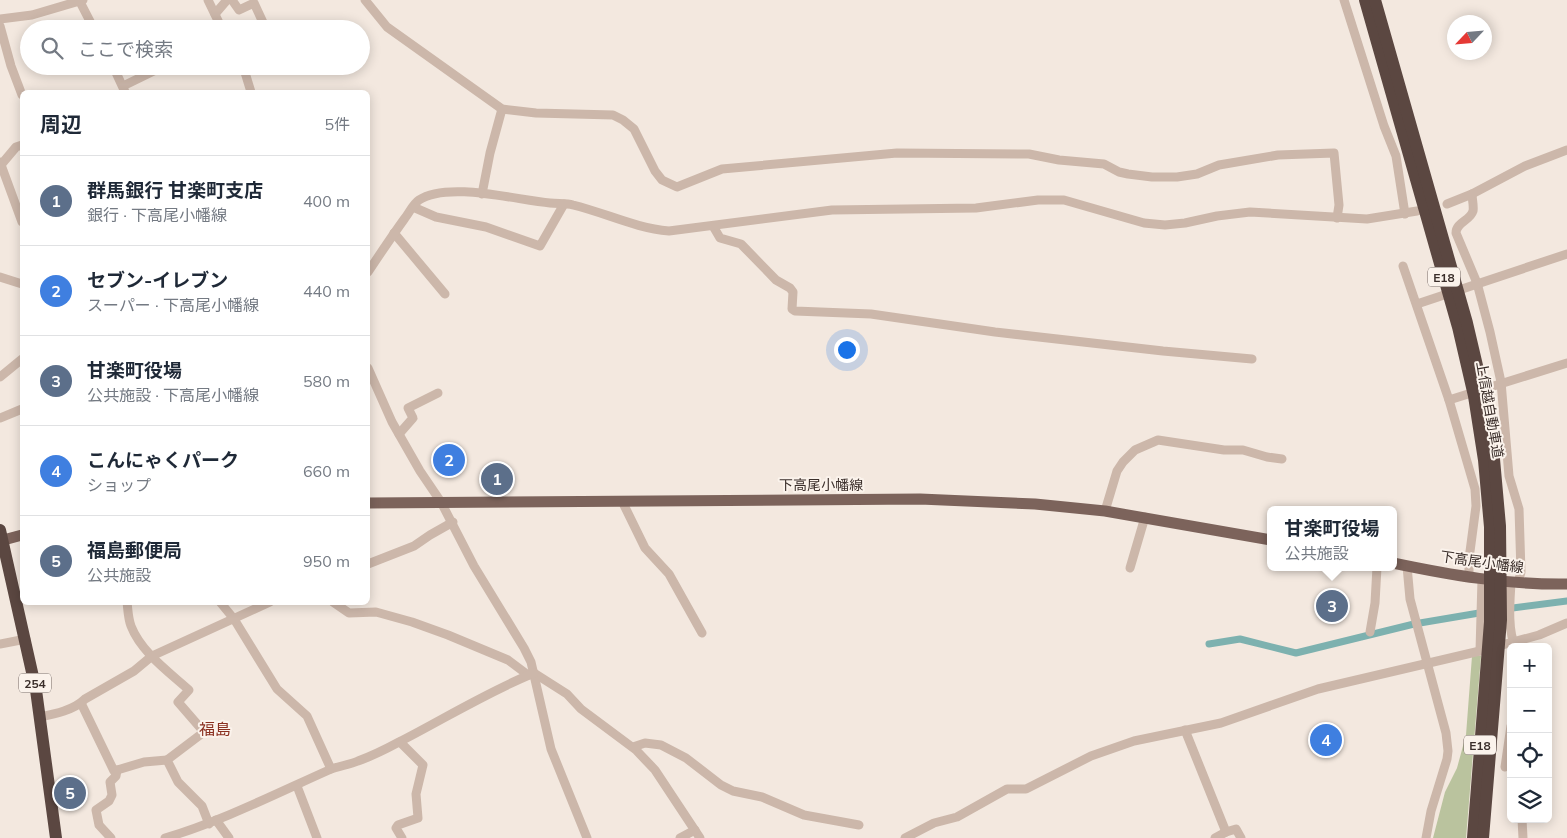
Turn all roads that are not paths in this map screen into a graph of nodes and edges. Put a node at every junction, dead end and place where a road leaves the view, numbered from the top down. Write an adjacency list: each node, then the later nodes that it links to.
1 (81, 0): 10 (street); 11 (street)
2 (208, 0): 9 (street)
3 (227, 0): 9 (street)
4 (232, 0): 13 (street)
5 (365, 0): 21 (street)
6 (1344, 0): 31 (street)
7 (1365, 0): 65 (highway, 上信越自動車道 / E18)
8 (1375, 0): 65 (highway, 上信越自動車道 / E18)
9 (215, 14): 12 (street)
10 (0, 19)
11 (90, 20)
12 (218, 20)
13 (262, 20)
14 (0, 26): 19 (street)
15 (117, 75): 18 (street)
16 (148, 75): 18 (street)
17 (246, 75): 20 (street)
18 (124, 89)
19 (20, 90)
20 (250, 90)
21 (502, 109): 25 (street); 33 (street)
22 (20, 146): 24 (street)
23 (1567, 150): 26 (street)
24 (0, 165): 32 (street)
25 (482, 194): 27 (street); 29 (street)
26 (1472, 194): 28 (street); 41 (street)
27 (564, 204): 29 (street); 34 (street)
28 (1447, 204)
29 (413, 207): 35 (street)
30 (1417, 211): 31 (street)
31 (1405, 214): 33 (street)
32 (20, 217)
33 (1337, 218): 34 (street)
34 (713, 226): 44 (street)
35 (394, 232): 38 (street); 42 (street)
36 (1567, 254): 41 (street)
37 (1403, 266): 43 (street)
38 (370, 269)
39 (0, 277): 40 (street)
40 (20, 283)
41 (1475, 284): 43 (street); 49 (street)
42 (445, 294)
43 (1417, 304): 51 (street)
44 (1252, 359)
45 (20, 361): 48 (street)
46 (1567, 363): 49 (street)
47 (370, 372): 54 (street)
48 (0, 377)
49 (1498, 383): 51 (street); 73 (street)
50 (438, 392): 54 (street)
51 (1454, 398): 71 (street)
52 (20, 410): 53 (street)
53 (0, 418)
54 (399, 434): 57 (street)
55 (1282, 459): 59 (street)
56 (622, 501): 57 (main road, 下高尾小幡線); 59 (main road, 下高尾小幡線); 82 (street)
57 (441, 502): 58 (main road, 下高尾小幡線); 61 (street)
58 (370, 503)
59 (1105, 511): 60 (main road, 下高尾小幡線)
60 (1145, 517): 64 (main road, 下高尾小幡線); 69 (street)
61 (453, 522): 66 (street); 91 (street)
62 (20, 535): 63 (main road)
63 (1, 537): 83 (highway, 254)
64 (1267, 539)
65 (1496, 559): 88 (highway, 上信越自動車道 / E18)
66 (370, 563)
67 (1397, 564): 68 (main road, 下高尾小幡線)
68 (1407, 566): 71 (main road, 下高尾小幡線); 90 (street)
69 (1130, 568)
70 (1377, 571): 81 (street)
71 (1469, 576): 72 (main road, 下高尾小幡線)
72 (1482, 579): 73 (main road, 下高尾小幡線); 88 (street)
73 (1515, 583): 74 (main road, 下高尾小幡線); 84 (street)
74 (1567, 584)
75 (127, 605): 89 (street)
76 (222, 605): 79 (street)
77 (264, 605): 79 (street)
78 (337, 605): 91 (street)
79 (234, 619): 89 (street); 100 (street)
80 (1567, 623): 85 (street)
81 (1370, 632)
82 (702, 633)
83 (26, 639): 86 (street); 93 (highway, 254)
84 (1514, 643)
85 (1517, 643)
86 (0, 644)
87 (1507, 646): 88 (street)
88 (1489, 651): 90 (street); 121 (highway, 上信越自動車道 / E18); 122 (highway, 上信越自動車道 / E18)
89 (152, 656): 92 (street); 98 (street)
90 (1427, 663): 94 (street); 120 (street)
91 (531, 674): 96 (street); 97 (street); 115 (street)
92 (80, 704): 93 (street); 101 (street)
93 (40, 717): 109 (highway, 254)
94 (1185, 730): 106 (street); 117 (street)
95 (1510, 733): 99 (street)
96 (400, 742): 100 (street); 114 (street)
97 (633, 747): 105 (street); 107 (street)
98 (167, 760): 101 (street); 103 (street)
99 (1505, 767)
100 (331, 769): 102 (street)
101 (117, 770): 110 (street)
102 (297, 786): 103 (street); 113 (street)
103 (213, 822): 108 (street); 112 (street)
104 (1522, 823): 123 (street)
105 (860, 824)
106 (1226, 832): 118 (street); 119 (street)
107 (698, 834): 116 (street)
108 (185, 835): 111 (street)
109 (56, 838)
110 (111, 838)
111 (165, 838)
112 (229, 838)
113 (317, 838)
114 (402, 838)
115 (587, 838)
116 (680, 838)
117 (904, 838)
118 (1215, 838)
119 (1241, 838)
120 (1426, 838)
121 (1473, 838)
122 (1483, 838)
123 (1523, 838)

